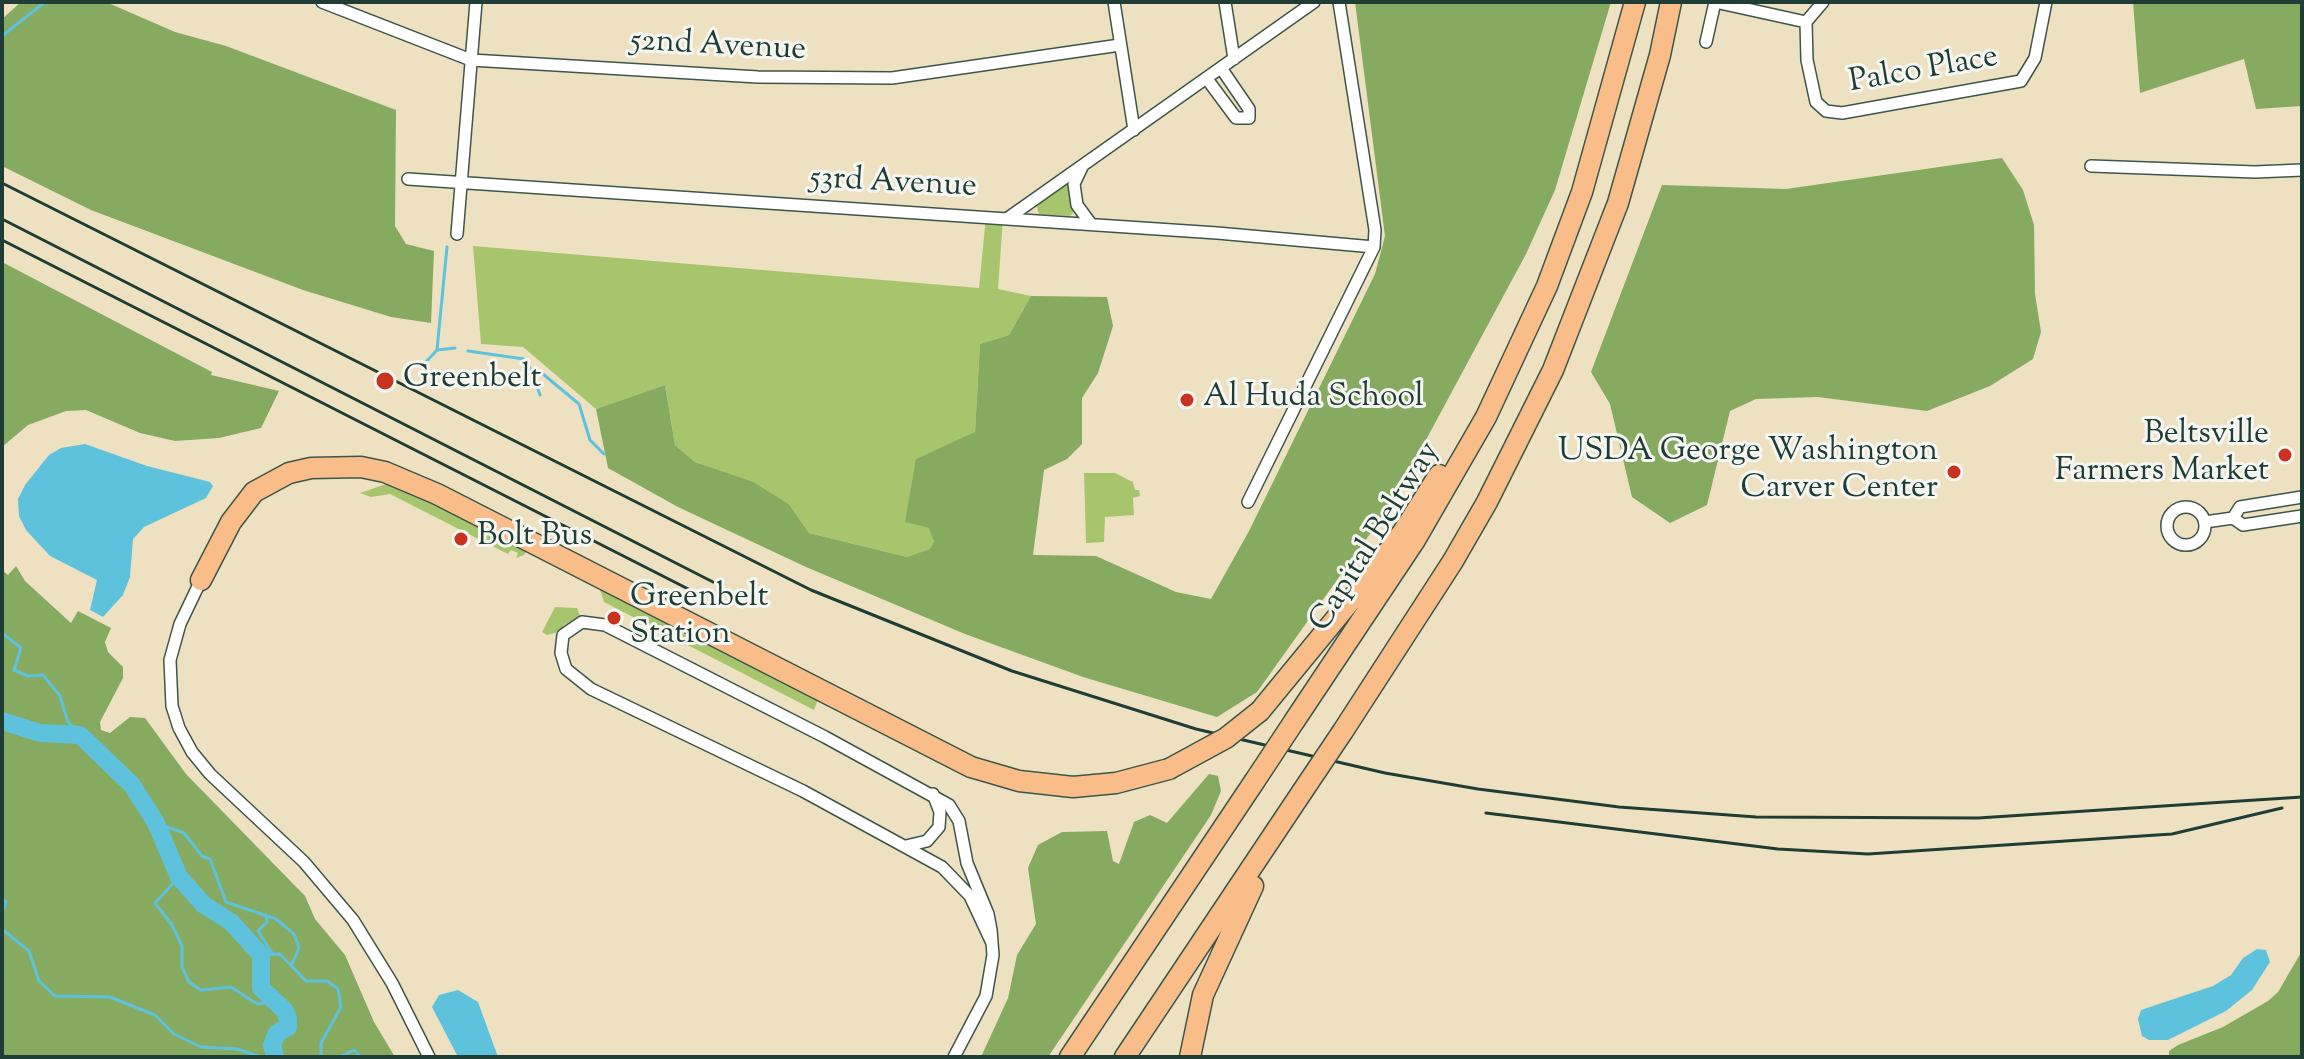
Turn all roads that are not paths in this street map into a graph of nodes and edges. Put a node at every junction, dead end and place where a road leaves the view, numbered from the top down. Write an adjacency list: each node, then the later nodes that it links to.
1 (322, 2): 12 (street, 52nd Avenue)
2 (476, 2): 17 (street)
3 (1114, 2): 15 (street)
4 (1225, 2): 16 (street)
5 (1314, 2): 16 (street)
6 (1339, 2): 29 (street)
7 (1635, 2): 30 (highway, Capital Beltway)
8 (1671, 2): 37 (highway, bridge)
9 (1715, 2): 13 (street); 14 (street)
10 (1823, 2): 13 (street)
11 (2046, 2): 13 (street, Palco Place)
12 (351, 8): 17 (street, 52nd Avenue)
13 (1806, 22)
14 (1706, 42)
15 (1120, 45): 17 (street, 52nd Avenue); 20 (street)
16 (1234, 59): 18 (street)
17 (471, 60): 25 (street)
18 (1221, 68): 19 (street); 19 (street)
19 (1207, 79): 20 (street)
20 (1134, 130): 21 (street)
21 (1083, 165): 26 (street); 27 (street)
22 (2091, 166): 23 (street)
23 (2302, 170)
24 (408, 179): 25 (street, 53rd Avenue)
25 (460, 182): 26 (street, 53rd Avenue); 28 (street)
26 (1007, 219): 27 (street, 53rd Avenue)
27 (1091, 224): 29 (street, 53rd Avenue)
28 (457, 234)
29 (1374, 247): 32 (street)
30 (1526, 331): 36 (highway, bridge); 44 (highway, Capital Beltway, bridge)
31 (2302, 497): 34 (street)
32 (1248, 502)
33 (2302, 516): 34 (street)
34 (2233, 518): 35 (street)
35 (2205, 522)
36 (201, 580): 42 (street)
37 (1302, 792): 41 (highway); 45 (highway)
38 (933, 794): 39 (street); 39 (street); 40 (street)
39 (905, 846): 40 (street)
40 (992, 943): 43 (street)
41 (1191, 1049)
42 (429, 1057)
43 (954, 1057)
44 (1070, 1057)
45 (1125, 1057)

